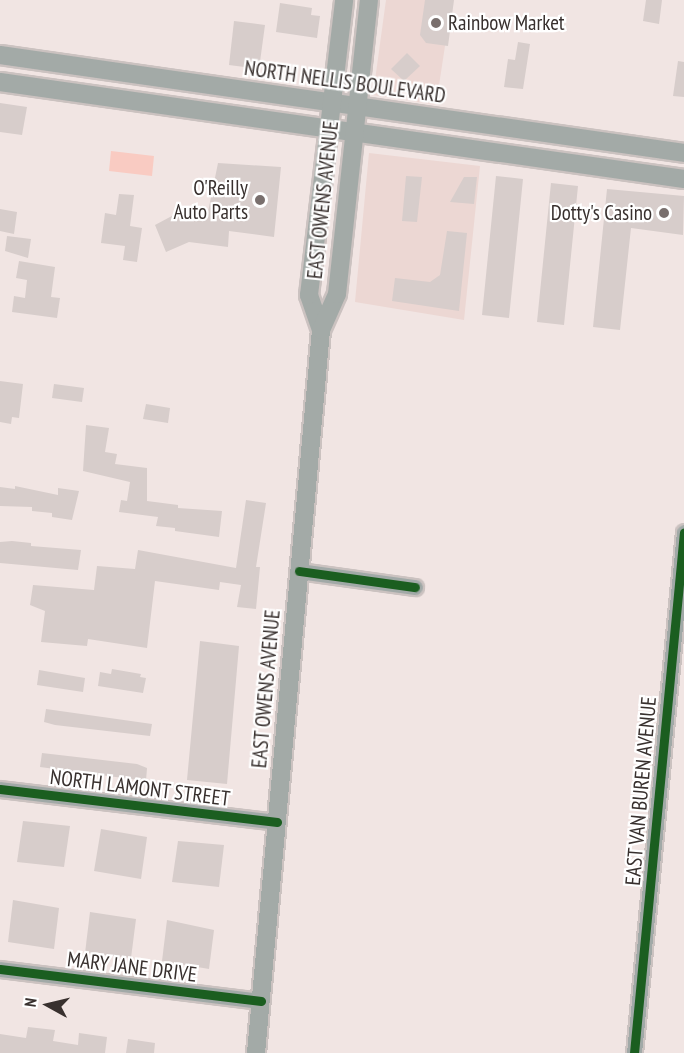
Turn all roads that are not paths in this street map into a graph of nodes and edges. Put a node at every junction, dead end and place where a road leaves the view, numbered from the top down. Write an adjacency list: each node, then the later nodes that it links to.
1 (344, 0): 5 (main road, EAST OWENS AVENUE)
2 (369, 0): 6 (main road, EAST OWENS AVENUE)
3 (0, 55): 5 (main road, NORTH NELLIS BOULEVARD)
4 (0, 82): 7 (main road)
5 (330, 103): 6 (main road, NORTH NELLIS BOULEVARD); 7 (main road, EAST OWENS AVENUE)
6 (355, 107): 8 (main road, EAST OWENS AVENUE); 9 (main road, NORTH NELLIS BOULEVARD)
7 (327, 129): 8 (main road); 11 (main road, EAST OWENS AVENUE)
8 (352, 132): 10 (main road); 11 (main road, EAST OWENS AVENUE)
9 (684, 153)
10 (684, 179)
11 (321, 330): 13 (main road, EAST OWENS AVENUE)
12 (684, 532): 20 (street, EAST VAN BUREN AVENUE)
13 (299, 571): 14 (street); 16 (main road, EAST OWENS AVENUE)
14 (415, 587)
15 (0, 789): 16 (street, NORTH LAMONT STREET)
16 (277, 822): 18 (main road, EAST OWENS AVENUE)
17 (0, 969): 18 (street, MARY JANE DRIVE)
18 (261, 1001): 19 (main road, EAST OWENS AVENUE)
19 (256, 1053)
20 (634, 1053)

